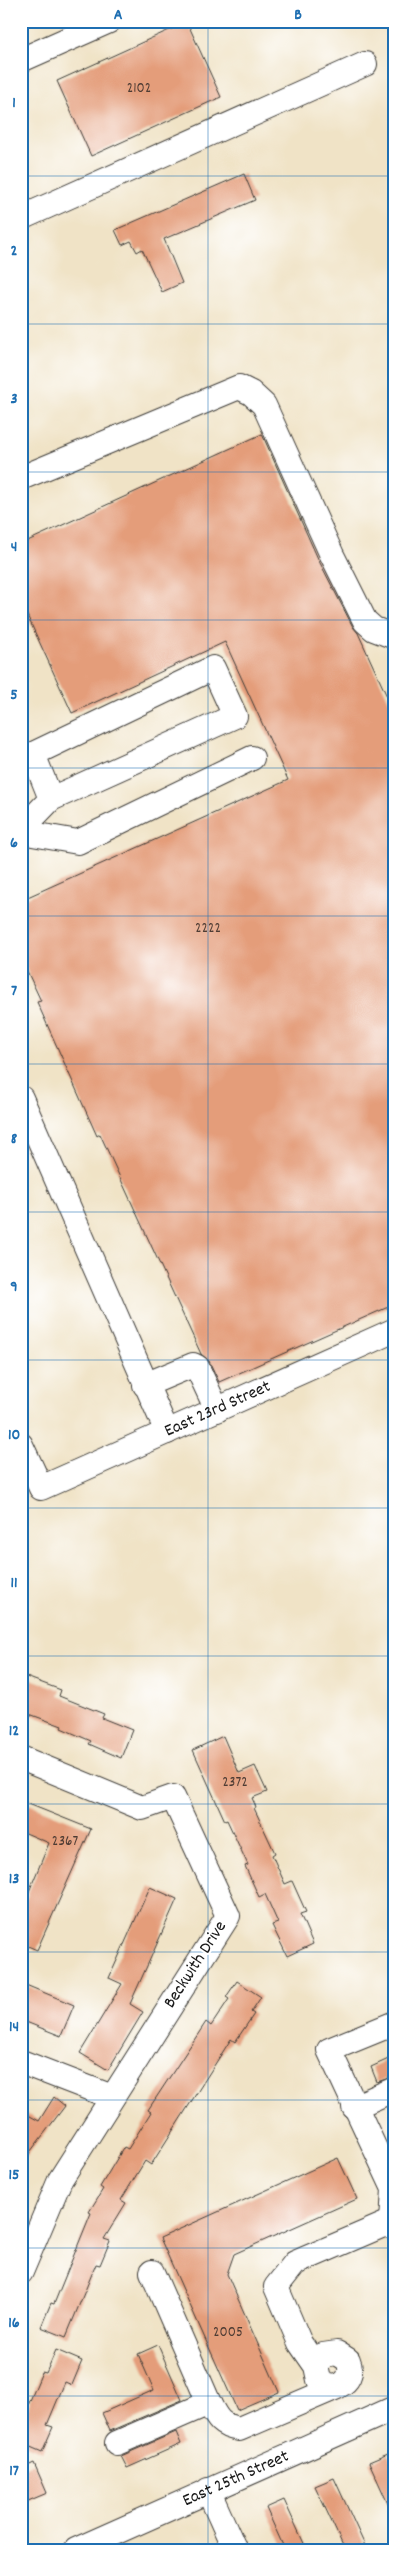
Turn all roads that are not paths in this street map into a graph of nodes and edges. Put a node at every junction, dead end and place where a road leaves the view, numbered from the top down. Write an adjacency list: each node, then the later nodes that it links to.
1 (109, 21): 2 (street)
2 (21, 60)
3 (365, 64): 4 (street)
4 (21, 218)
5 (21, 478): 6 (street)
6 (395, 637)
7 (252, 758): 9 (street)
8 (52, 799): 8 (street); 9 (street)
9 (21, 831)
10 (21, 1098): 12 (street)
11 (395, 1330): 13 (street, East 23rd Street)
12 (145, 1385): 13 (street); 14 (street)
13 (217, 1410): 14 (street, East 23rd Street)
14 (167, 1432): 15 (street, East 23rd Street)
15 (21, 1445)
16 (21, 1758): 20 (street, Beckwith Drive)
17 (395, 2023): 21 (street)
18 (21, 2062): 20 (street)
19 (395, 2089): 21 (street)
20 (112, 2097): 23 (street, Beckwith Drive)
21 (354, 2107): 22 (street)
22 (394, 2223): 25 (street)
23 (21, 2272)
24 (152, 2272): 25 (street)
25 (209, 2403): 27 (street)
26 (395, 2408): 28 (street, East 25th Street)
27 (117, 2443)
28 (208, 2490): 29 (street, East 25th Street); 30 (street)
29 (83, 2549)
30 (235, 2550)

